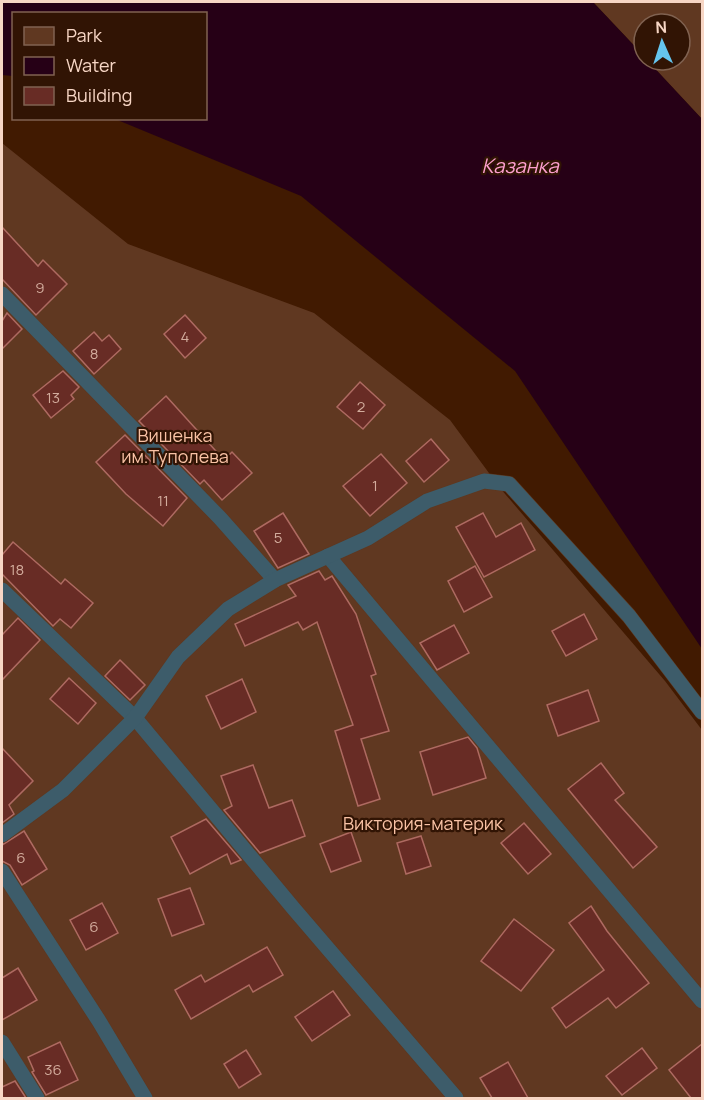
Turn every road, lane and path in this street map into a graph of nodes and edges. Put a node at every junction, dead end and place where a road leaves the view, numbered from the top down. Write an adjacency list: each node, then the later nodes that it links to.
1 (2, 294): 3 (lane)
2 (328, 556): 3 (lane); 5 (lane); 9 (lane)
3 (275, 580): 6 (lane)
4 (2, 590): 6 (lane)
5 (702, 712)
6 (135, 718): 7 (lane); 13 (lane)
7 (2, 835)
8 (2, 871): 12 (lane)
9 (702, 1001)
10 (2, 1042): 11 (lane)
11 (37, 1098)
12 (145, 1098)
13 (456, 1098)

